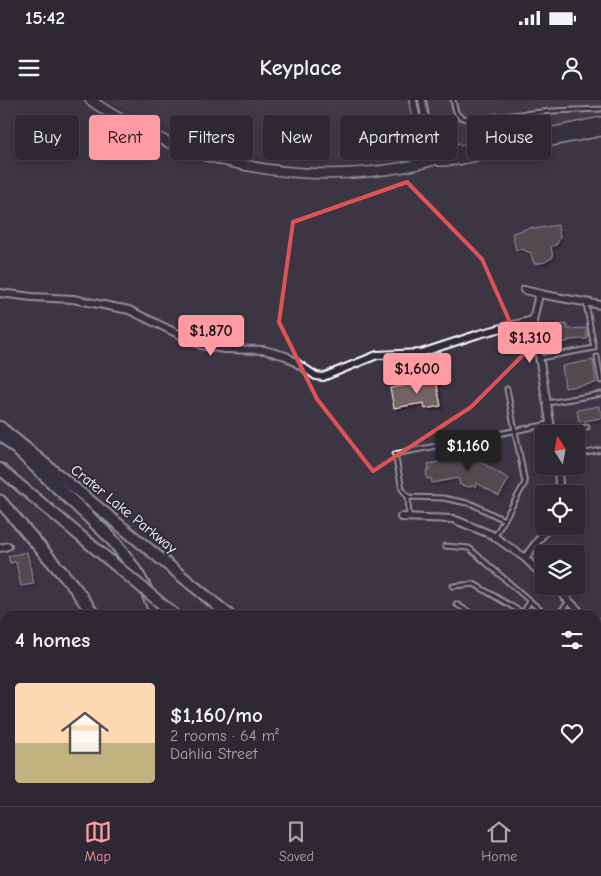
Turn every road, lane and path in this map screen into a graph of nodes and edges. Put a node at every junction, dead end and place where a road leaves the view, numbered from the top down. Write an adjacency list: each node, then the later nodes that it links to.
1 (90, 100): 11 (street)
2 (413, 100): 11 (street)
3 (422, 100): 6 (street)
4 (453, 100): 5 (lane)
5 (601, 109)
6 (425, 115)
7 (601, 122): 10 (street)
8 (601, 131): 11 (street)
9 (457, 149): 10 (street)
10 (460, 151): 11 (street)
11 (430, 161)
12 (524, 290): 14 (street)
13 (0, 292): 17 (street)
14 (539, 294): 15 (street); 17 (street)
15 (586, 303): 16 (street); 19 (lane)
16 (601, 305)
17 (534, 320): 19 (street)
18 (597, 357): 20 (lane)
19 (540, 358): 23 (street)
20 (601, 381)
21 (507, 389): 28 (lane)
22 (601, 394): 23 (lane)
23 (547, 403): 24 (street)
24 (550, 424): 28 (lane)
25 (0, 427): 53 (main road, Crater Lake Parkway)
26 (588, 427): 27 (lane)
27 (585, 428)
28 (516, 432): 33 (lane); 37 (lane)
29 (0, 433): 51 (highway)
30 (601, 450): 31 (lane)
31 (585, 453)
32 (0, 469): 52 (main road, bridge)
33 (408, 497): 36 (lane); 37 (lane)
34 (0, 501): 50 (highway)
35 (401, 517): 36 (street)
36 (409, 518): 39 (street)
37 (504, 520): 39 (lane)
38 (542, 535): 43 (street)
39 (495, 537): 43 (street)
40 (8, 546): 42 (street)
41 (445, 546): 47 (lane)
42 (0, 548)
43 (525, 558): 44 (street)
44 (535, 568)
45 (453, 586): 55 (lane)
46 (563, 595): 48 (street)
47 (530, 601): 56 (lane); 57 (lane)
48 (569, 601): 58 (lane); 59 (street)
49 (456, 604): 54 (lane)
50 (90, 610)
51 (154, 610)
52 (169, 610)
53 (223, 610)
54 (466, 610)
55 (517, 610)
56 (524, 610)
57 (540, 610)
58 (561, 610)
59 (578, 610)

